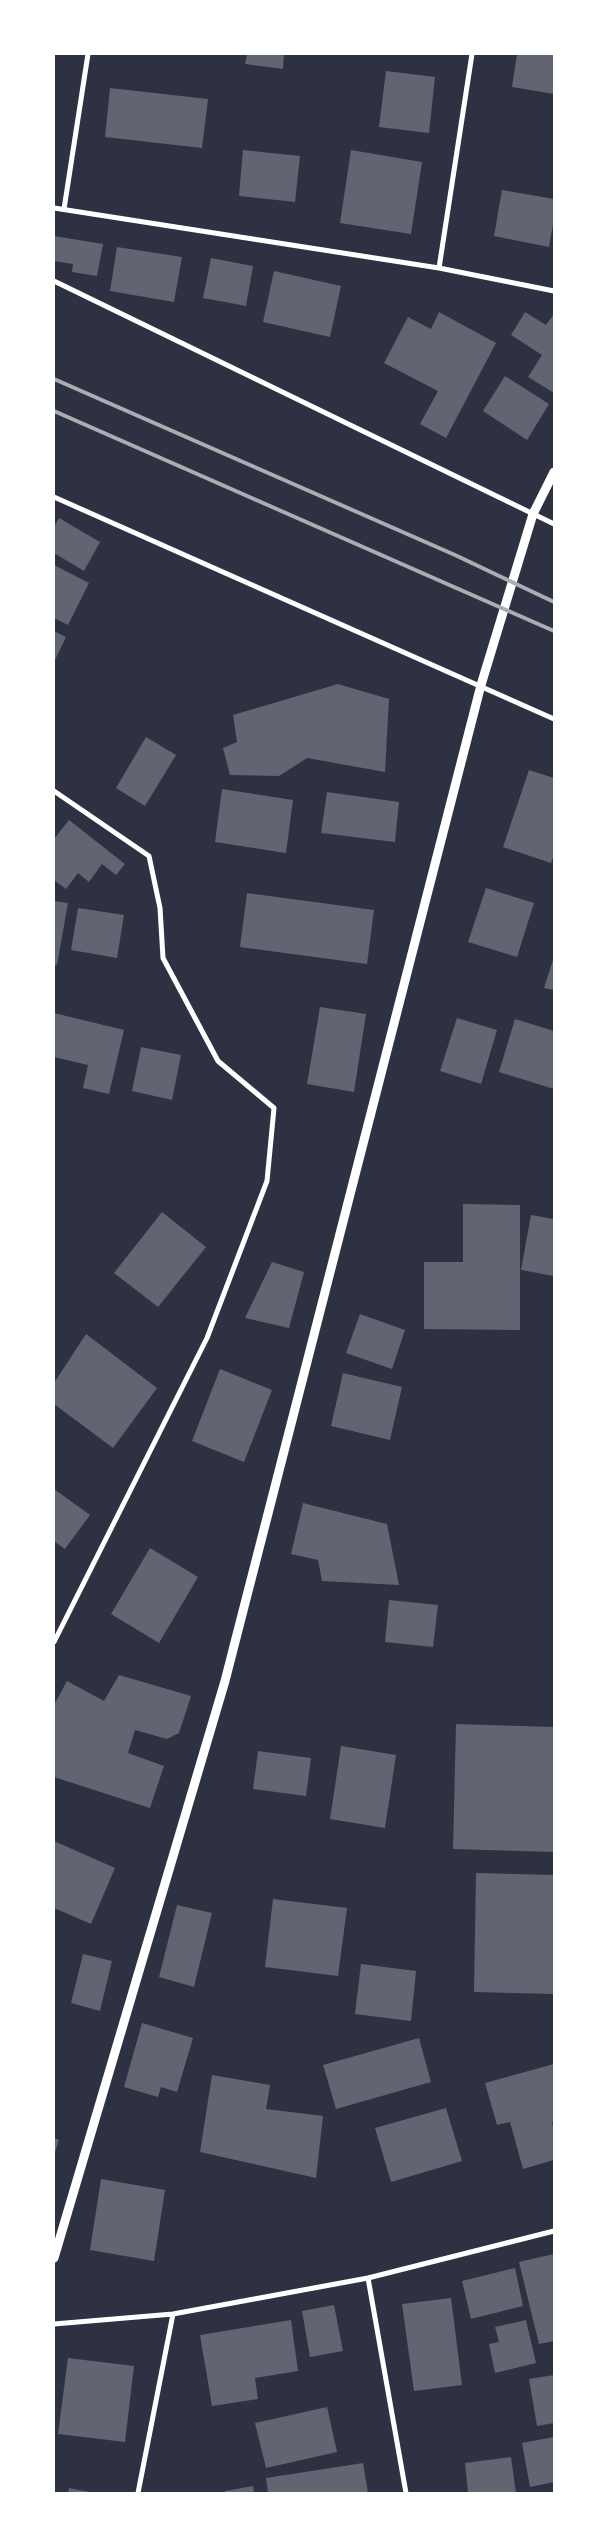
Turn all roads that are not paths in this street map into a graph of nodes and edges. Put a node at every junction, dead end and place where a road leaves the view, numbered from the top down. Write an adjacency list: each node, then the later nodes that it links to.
1 (88, 54): 4 (street)
2 (472, 54): 5 (street)
3 (54, 208): 4 (street)
4 (64, 209): 5 (street)
5 (439, 268): 7 (street)
6 (54, 281): 10 (street)
7 (554, 291)
8 (554, 472): 10 (street)
9 (54, 497): 12 (street)
10 (533, 514): 11 (street); 12 (street)
11 (554, 524)
12 (481, 685): 13 (street); 17 (street)
13 (554, 718)
14 (54, 791): 15 (street)
15 (54, 1642)
16 (554, 2231): 18 (street)
17 (54, 2258)
18 (368, 2278): 19 (street); 22 (street)
19 (173, 2314): 20 (street); 21 (street)
20 (54, 2324)
21 (138, 2493)
22 (406, 2493)

